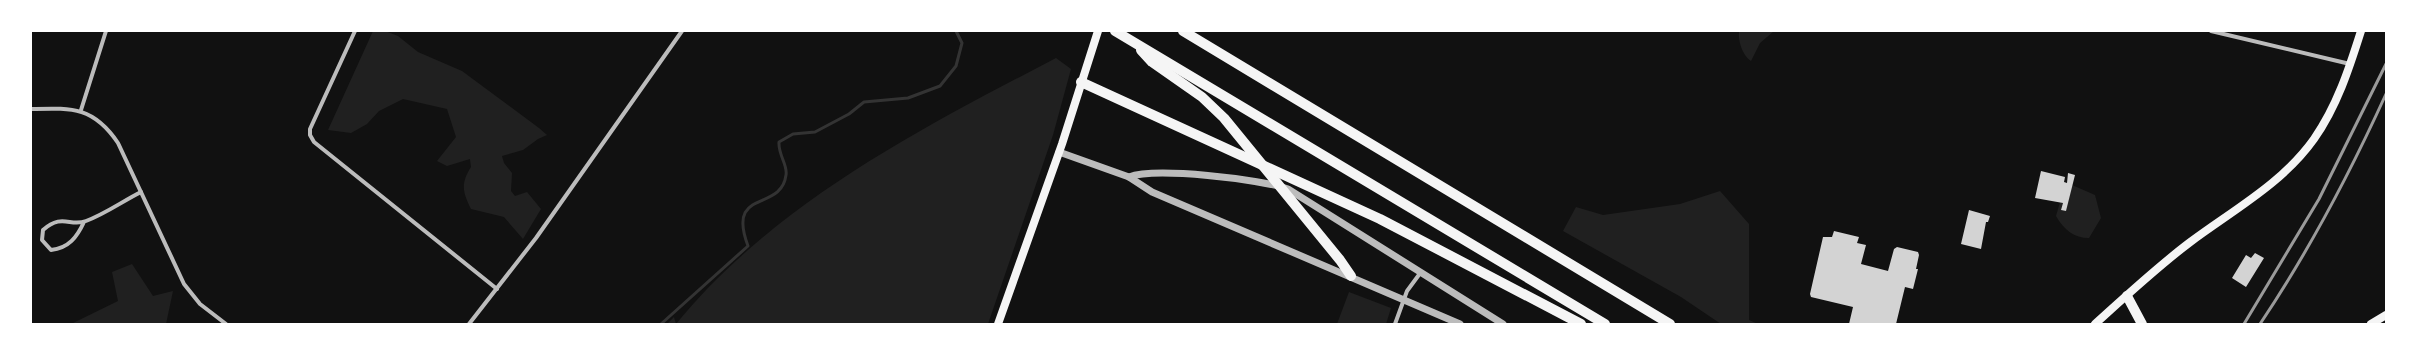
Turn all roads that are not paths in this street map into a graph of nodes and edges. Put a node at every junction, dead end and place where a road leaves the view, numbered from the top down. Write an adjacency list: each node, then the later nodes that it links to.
1 (106, 31): 13 (street)
2 (355, 31): 20 (street)
3 (682, 31): 20 (street)
4 (1098, 31): 11 (main road)
5 (1115, 31): 9 (highway)
6 (1183, 31): 32 (highway)
7 (2211, 31): 10 (street)
8 (2361, 31): 10 (main road)
9 (1141, 48): 19 (highway); 31 (highway)
10 (2350, 64): 21 (main road)
11 (1081, 82): 14 (main road); 30 (highway)
12 (31, 108): 13 (street)
13 (81, 110): 16 (street)
14 (1059, 152): 15 (street); 26 (main road)
15 (1129, 177): 18 (street); 19 (street)
16 (141, 192): 17 (street); 24 (street)
17 (84, 222): 17 (street)
18 (1421, 272): 22 (street); 29 (street)
19 (1351, 276): 22 (street)
20 (497, 289): 25 (street)
21 (2127, 296): 33 (main road); 34 (highway)
22 (1403, 298): 27 (street); 28 (street)
23 (2386, 315): 35 (main road)
24 (226, 324)
25 (469, 324)
26 (998, 324)
27 (1395, 324)
28 (1460, 324)
29 (1503, 324)
30 (1581, 324)
31 (1605, 324)
32 (1670, 324)
33 (2095, 324)
34 (2142, 324)
35 (2371, 324)

